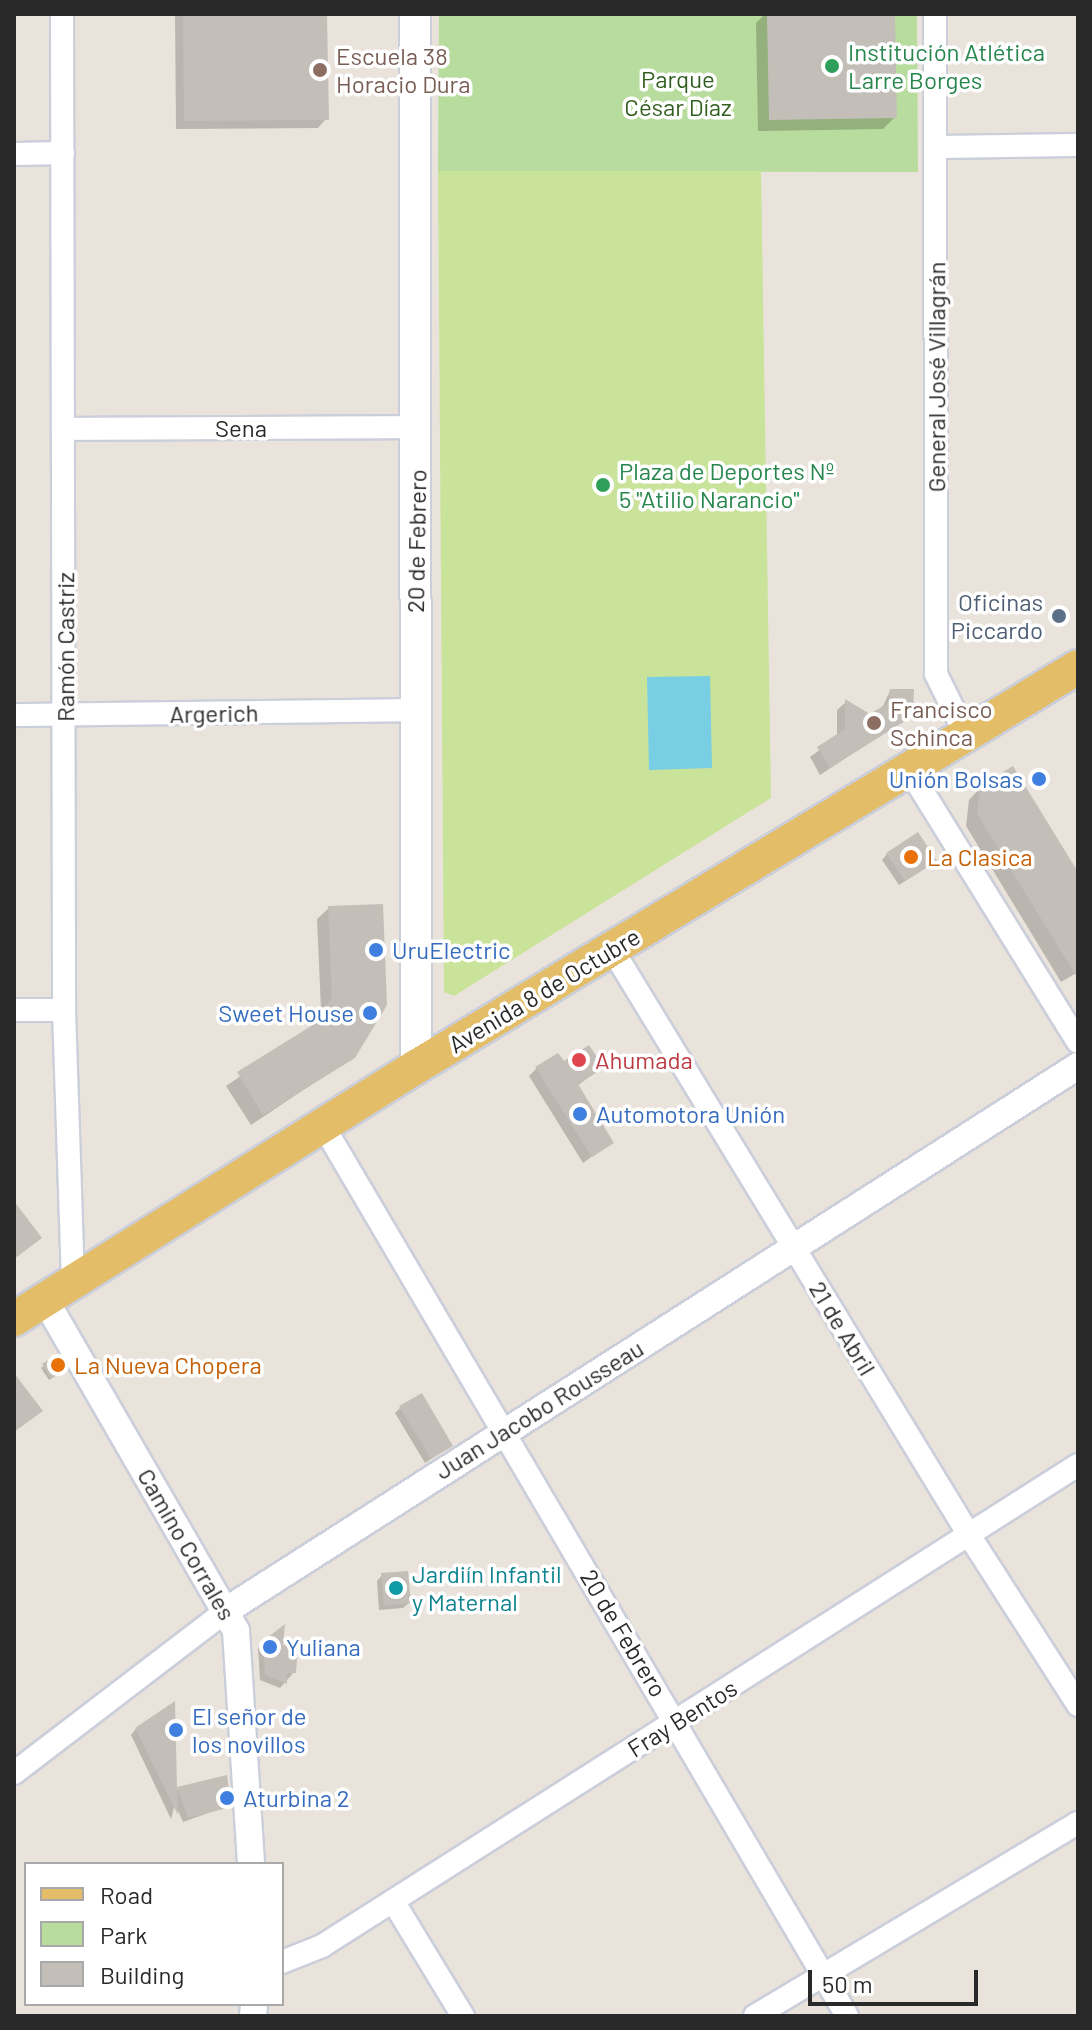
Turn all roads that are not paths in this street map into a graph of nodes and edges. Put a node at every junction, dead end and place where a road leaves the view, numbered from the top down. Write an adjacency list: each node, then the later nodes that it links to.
1 (62, 14): 6 (street, Ramón Castriz)
2 (415, 14): 8 (main road, 20 de Febrero)
3 (935, 14): 5 (street, General José Villagrán)
4 (1078, 145): 5 (street)
5 (935, 147): 14 (street, General José Villagrán)
6 (63, 153): 7 (street); 9 (street, Ramón Castriz)
7 (14, 154)
8 (417, 427): 9 (street, Sena); 11 (main road, 20 de Febrero)
9 (64, 429): 13 (street, Ramón Castriz)
10 (1078, 667): 14 (main road, Avenida 8 de Octubre)
11 (413, 710): 13 (street, Argerich); 21 (main road, 20 de Febrero)
12 (14, 715): 13 (street, Argerich)
13 (65, 715): 18 (street, Ramón Castriz)
14 (965, 733): 15 (main road, Avenida 8 de Octubre)
15 (908, 768): 16 (main road, Avenida 8 de Octubre); 19 (street)
16 (612, 949): 21 (main road, Avenida 8 de Octubre); 23 (street, 21 de Abril)
17 (14, 1010): 18 (street)
18 (64, 1010): 24 (street, Ramón Castriz)
19 (1078, 1042)
20 (1078, 1066): 23 (street, Juan Jacobo Rousseau)
21 (416, 1067): 22 (main road, Avenida 8 de Octubre)
22 (324, 1127): 24 (main road, Avenida 8 de Octubre); 27 (street, 20 de Febrero)
23 (794, 1248): 27 (street, Juan Jacobo Rousseau); 29 (street, 21 de Abril)
24 (73, 1280): 25 (main road, Avenida 8 de Octubre)
25 (44, 1298): 26 (main road, Avenida 8 de Octubre); 30 (street, Camino Corrales)
26 (14, 1319)
27 (503, 1431): 30 (street, Juan Jacobo Rousseau); 32 (street, 20 de Febrero)
28 (1078, 1465): 29 (street, Fray Bentos)
29 (969, 1535): 31 (street, 21 de Abril); 32 (street, Fray Bentos)
30 (227, 1610): 33 (street, Juan Jacobo Rousseau); 35 (street, Camino Corrales)
31 (1078, 1705)
32 (677, 1721): 36 (street, Fray Bentos); 38 (street, 20 de Febrero)
33 (14, 1773)
34 (1078, 1823): 38 (street)
35 (251, 1862)
36 (393, 1901): 37 (street, Fray Bentos); 39 (street)
37 (284, 1961)
38 (823, 1974): 40 (street); 41 (street, 20 de Febrero)
39 (463, 2016)
40 (755, 2016)
41 (847, 2016)

